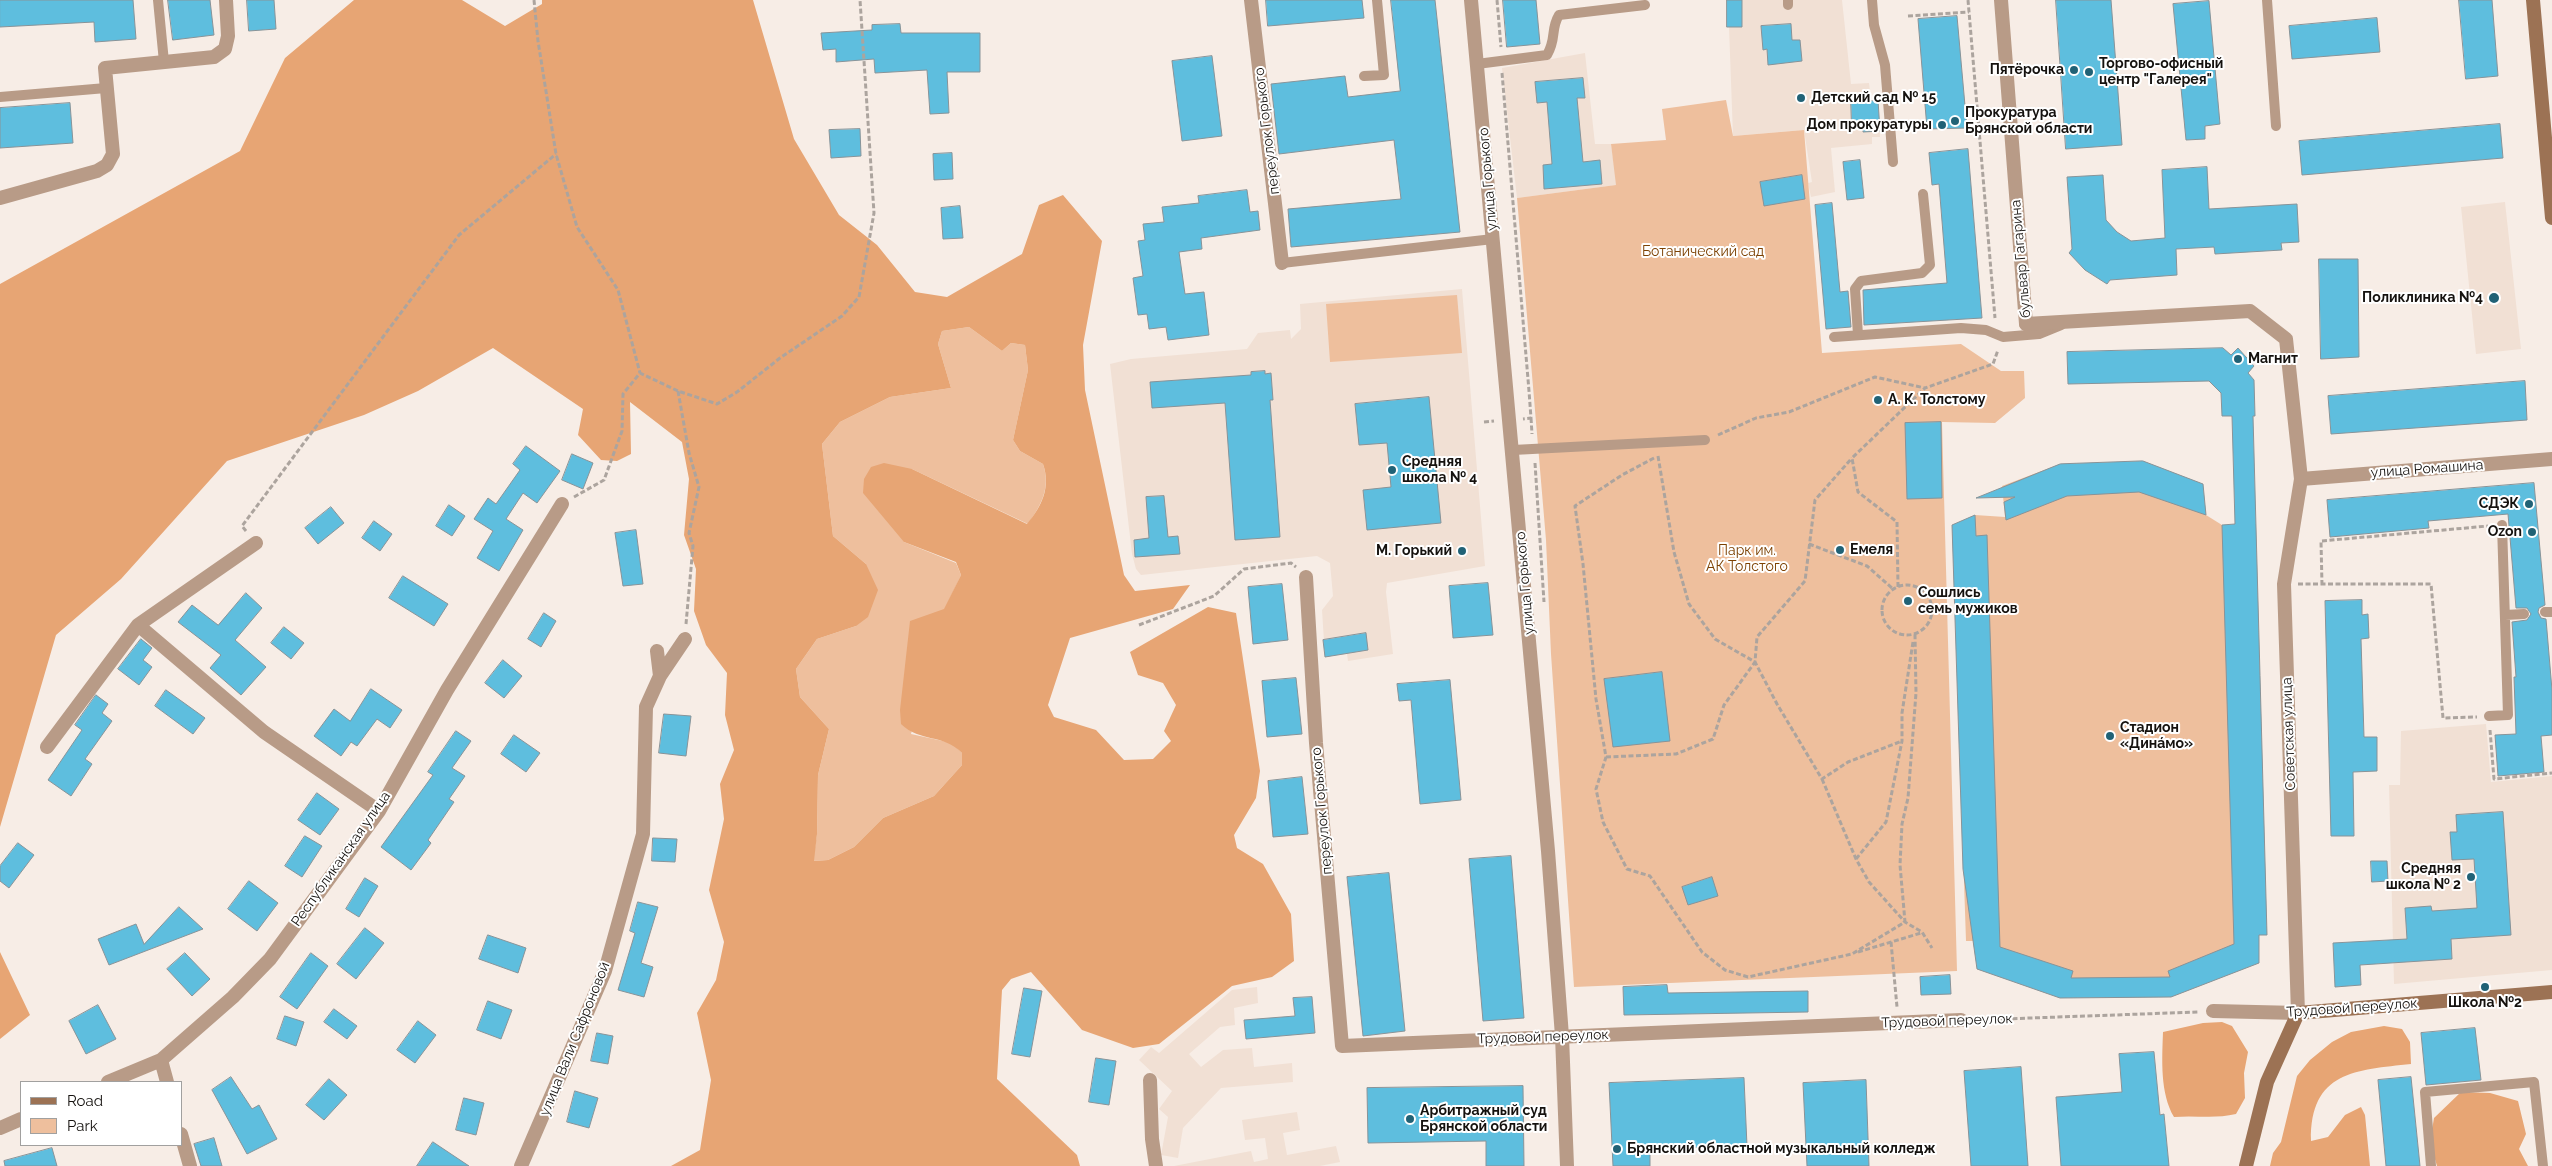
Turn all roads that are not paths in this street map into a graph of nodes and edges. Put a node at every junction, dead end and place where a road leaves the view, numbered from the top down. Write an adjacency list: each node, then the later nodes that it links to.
1 (158, 0): 11 (lane)
2 (226, 0): 11 (street)
3 (1251, 0): 22 (street, переулок Горького)
4 (1377, 0): 13 (lane)
5 (1471, 0): 12 (street, улица Горького)
6 (1872, 0): 17 (lane)
7 (2001, 0): 24 (street, бульвар Гагарина)
8 (2267, 0): 16 (lane)
9 (2533, 0): 20 (main road)
10 (1645, 6): 12 (lane)
11 (164, 62): 14 (street)
12 (1477, 64): 21 (street, улица Горького)
13 (1364, 76)
14 (106, 88): 15 (lane); 19 (street)
15 (0, 97)
16 (2276, 126)
17 (1893, 162)
18 (1923, 194): 25 (lane)
19 (0, 198)
20 (2552, 218)
21 (1493, 239): 22 (lane); 28 (street, улица Горького)
22 (1282, 263)
23 (2250, 311): 24 (street, бульвар Гагарина); 30 (street, Советская улица)
24 (2069, 322): 25 (lane)
25 (1858, 335): 26 (lane)
26 (1834, 338)
27 (1705, 440): 28 (lane)
28 (1513, 450): 48 (street, улица Горького)
29 (2552, 459): 30 (street, улица Ромашина)
30 (2301, 479): 46 (street, Советская улица)
31 (562, 504): 43 (street, Республиканская улица)
32 (2502, 525): 36 (lane)
33 (256, 543): 37 (street)
34 (1306, 577): 49 (street, переулок Горького)
35 (2524, 614): 36 (lane)
36 (2505, 615): 41 (lane)
37 (138, 625): 42 (street); 43 (street)
38 (685, 639): 40 (street, улица Вали Сафроновой)
39 (657, 651): 40 (street)
40 (660, 676): 58 (street, улица Вали Сафроновой)
41 (2489, 716)
42 (47, 747)
43 (378, 811): 50 (street, Республиканская улица)
44 (2552, 992): 46 (main road, Трудовой переулок)
45 (2213, 1011): 46 (street, Трудовой переулок)
46 (2298, 1013): 61 (main road, Советская улица)
47 (1962, 1020): 48 (street, Трудовой переулок)
48 (1562, 1036): 49 (street, Трудовой переулок); 60 (street, улица Горького)
49 (1342, 1046)
50 (161, 1060): 52 (street, Республиканская улица); 53 (street)
51 (1150, 1080): 59 (street)
52 (110, 1081)
53 (167, 1081)
54 (20, 1119): 55 (street)
55 (0, 1128)
56 (182, 1138): 57 (street)
57 (190, 1166)
58 (521, 1166)
59 (1156, 1166)
60 (1567, 1166)
61 (2246, 1166)
62 (2431, 1166): 63 (lane)
63 (2543, 1166)

